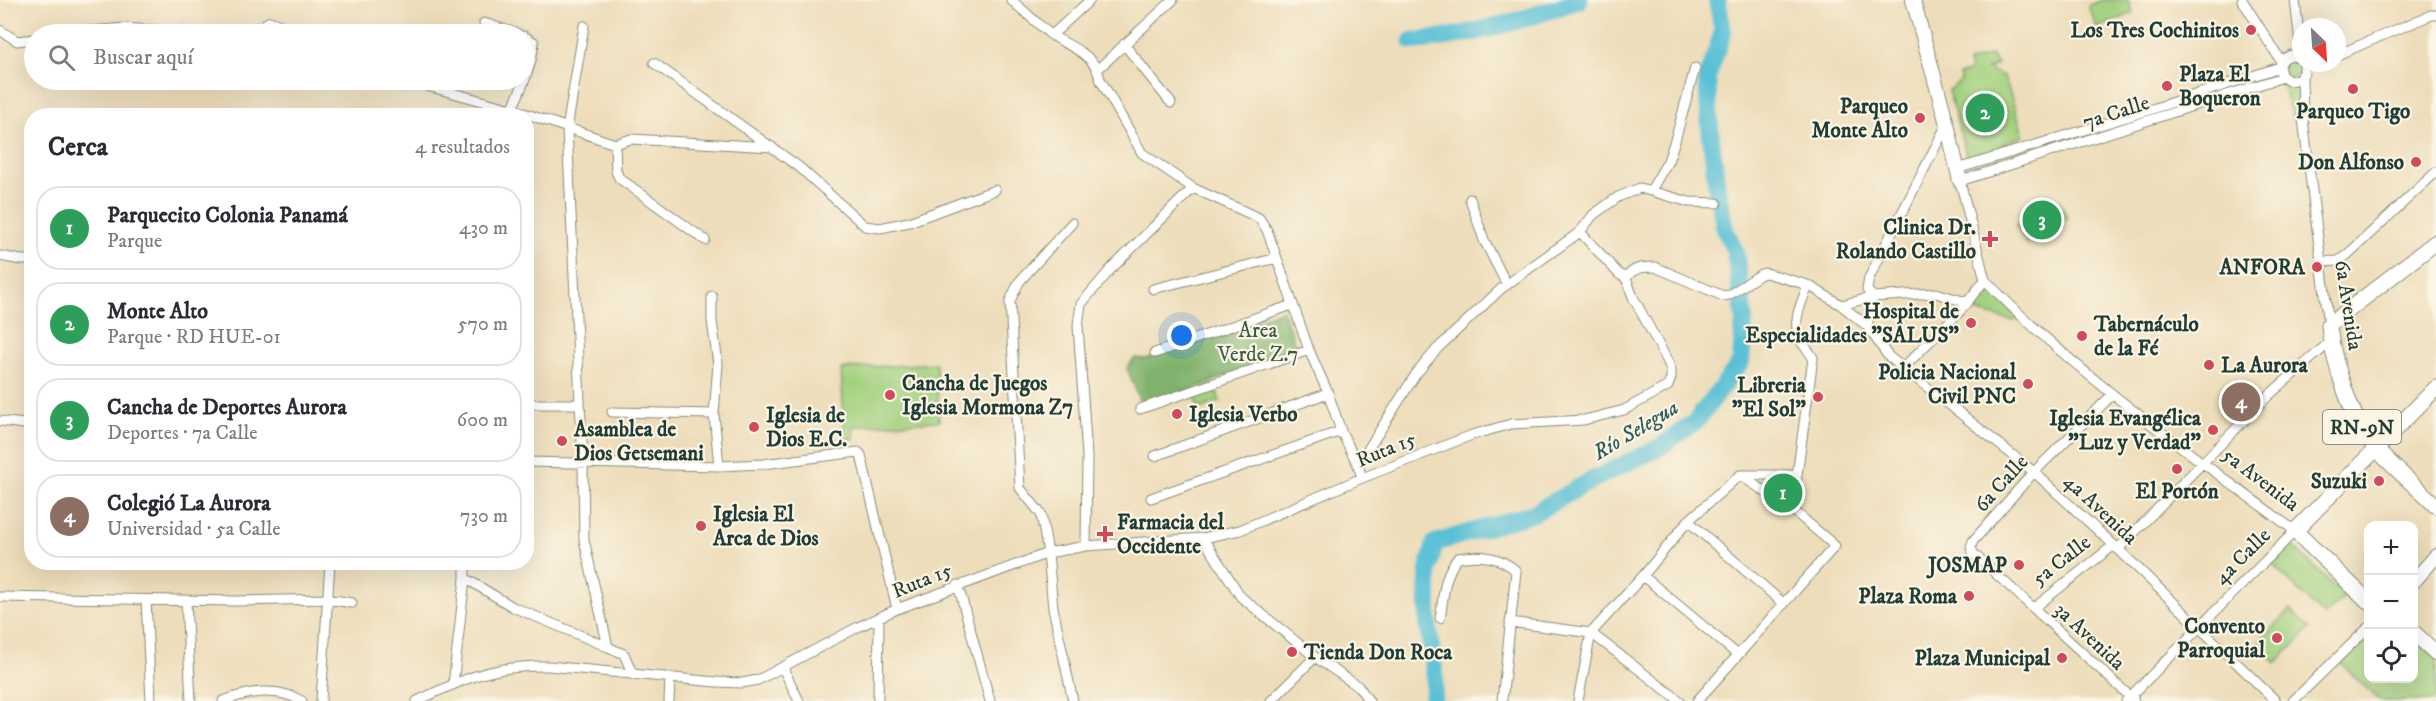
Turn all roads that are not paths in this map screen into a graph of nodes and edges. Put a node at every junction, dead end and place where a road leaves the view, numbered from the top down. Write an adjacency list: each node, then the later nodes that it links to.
1 (1011, 0): 7 (street)
2 (1090, 0): 14 (street)
3 (1173, 0): 16 (street)
4 (1913, 0): 31 (street)
5 (2242, 0): 21 (street)
6 (2295, 0): 9 (street)
7 (1023, 4): 14 (street)
8 (2436, 15): 17 (street)
9 (2297, 18)
10 (484, 23): 11 (street)
11 (487, 24)
12 (584, 26): 32 (street)
13 (0, 30): 15 (street)
14 (1052, 35): 22 (street)
15 (24, 40)
16 (1124, 44): 22 (street); 27 (street)
17 (2346, 51)
18 (2292, 56): 21 (street)
19 (654, 63): 34 (street)
20 (1695, 68): 39 (street)
21 (2281, 68): 23 (street); 36 (street, 7a Calle)
22 (1098, 69): 37 (street)
23 (2299, 72)
24 (2303, 72): 49 (street, 6a Avenida)
25 (438, 90): 28 (street)
26 (522, 90): 29 (street)
27 (1171, 103)
28 (499, 108)
29 (514, 108)
30 (534, 119): 32 (street)
31 (1947, 124): 36 (street); 56 (street)
32 (567, 129): 33 (street); 70 (street)
33 (615, 144): 34 (street); 44 (street)
34 (771, 147): 38 (street)
35 (2436, 172): 49 (street)
36 (1959, 175): 51 (street)
37 (1193, 188): 47 (street); 94 (street)
38 (994, 190)
39 (1651, 190): 41 (street); 43 (street)
40 (1470, 199): 52 (street)
41 (1717, 203)
42 (1072, 224): 97 (street)
43 (1580, 232): 50 (street); 52 (street)
44 (705, 240)
45 (2436, 242): 60 (main road)
46 (0, 256): 48 (street)
47 (1277, 258): 54 (street); 58 (street)
48 (24, 260)
49 (2321, 262): 60 (street, 6a Avenida)
50 (1626, 278): 53 (street); 87 (street, Ruta 15)
51 (1985, 280): 57 (street); 68 (street, 5a Avenida)
52 (1506, 285): 82 (street)
53 (1808, 285): 59 (street); 86 (street)
54 (1153, 289)
55 (712, 296): 73 (street)
56 (1873, 297): 57 (street); 59 (street); 61 (street)
57 (1966, 302): 65 (street)
58 (1292, 305): 63 (street); 64 (street)
59 (1841, 305): 61 (street, 4a Avenida)
60 (2329, 325): 62 (main road, 6a Avenida / RN-9N)
61 (1867, 326): 65 (street, 4a Avenida)
62 (2330, 342): 77 (main road, 6a Avenida / RN-9N); 80 (street, 5a Calle)
63 (1309, 350): 67 (street); 71 (street)
64 (1155, 353)
65 (1903, 368): 84 (street, 4a Avenida)
66 (2436, 388): 77 (main road, 4a Calle / RN-9N)
67 (1328, 393): 76 (street); 78 (street)
68 (2112, 395): 80 (street, 5a Avenida); 84 (street, 6a Calle)
69 (534, 404): 70 (street)
70 (580, 404): 81 (street)
71 (1140, 409)
72 (612, 412): 73 (street)
73 (714, 414): 83 (street)
74 (0, 421): 75 (street)
75 (24, 423)
76 (1341, 431): 82 (street); 88 (street)
77 (2377, 448): 89 (main road, 6a Avenida / RN-9N); 92 (main road, 4a Calle / RN-9N)
78 (1155, 456)
79 (534, 462): 81 (street)
80 (2202, 462): 92 (street, 5a Avenida); 96 (street, 5a Calle)
81 (583, 464): 83 (street); 121 (street)
82 (1358, 465): 87 (street)
83 (719, 466): 113 (street)
84 (2034, 472): 95 (street, 6a Calle); 96 (street, 4a Avenida)
85 (1740, 475): 86 (street); 90 (street); 91 (street)
86 (1797, 475): 90 (street)
87 (1362, 478): 93 (street, Ruta 15)
88 (1151, 498)
89 (2436, 506)
90 (1794, 511): 111 (street)
91 (1688, 521): 101 (street); 111 (street)
92 (2295, 531): 106 (main road, 5a Avenida); 117 (street, 4a Calle)
93 (1203, 538): 94 (street, Ruta 15); 124 (street)
94 (1086, 546): 97 (street, Ruta 15)
95 (1971, 547): 112 (street, 3a Avenida)
96 (2116, 547): 112 (street, 5a Calle); 117 (street, 4a Avenida)
97 (1048, 553): 104 (street, Ruta 15); 140 (street)
98 (2436, 556): 102 (street)
99 (330, 570): 107 (street)
100 (465, 570): 103 (street)
101 (1643, 576): 119 (street); 123 (street)
102 (2418, 576)
103 (465, 578): 121 (street); 128 (street)
104 (958, 585): 113 (street, Ruta 15); 139 (street)
105 (0, 597): 108 (street)
106 (2364, 597)
107 (328, 599): 109 (street); 110 (street); 134 (street)
108 (146, 600): 109 (street); 130 (street)
109 (186, 601): 131 (street)
110 (352, 603)
111 (1784, 604): 123 (street)
112 (2034, 608): 129 (street, 3a Avenida)
113 (897, 609): 114 (street, Ruta 15)
114 (879, 617): 125 (street, Ruta 15); 138 (street)
115 (1440, 618): 116 (street)
116 (1510, 622): 119 (street); 143 (street)
117 (2199, 627): 129 (street, 4a Calle); 147 (street, 4a Avenida)
118 (2367, 629): 148 (street)
119 (1591, 633): 144 (street); 145 (street)
120 (2418, 637): 122 (main road)
121 (608, 647): 126 (street)
122 (2436, 653)
123 (1738, 655): 146 (street)
124 (1315, 657): 141 (street); 142 (street)
125 (783, 668): 127 (street, Ruta 15); 137 (street)
126 (633, 675): 127 (street, Ruta 15); 128 (street, Ruta 15)
127 (670, 679): 136 (street)
128 (453, 685): 135 (street, Ruta 15)
129 (2131, 700)
130 (151, 701)
131 (191, 701)
132 (223, 701): 133 (street)
133 (302, 701)
134 (321, 701)
135 (417, 701)
136 (669, 701)
137 (799, 701)
138 (878, 701)
139 (990, 701)
140 (1072, 701)
141 (1271, 701)
142 (1369, 701)
143 (1502, 701)
144 (1578, 701)
145 (1680, 701)
146 (1697, 701)
147 (2276, 701)
148 (2293, 701)

